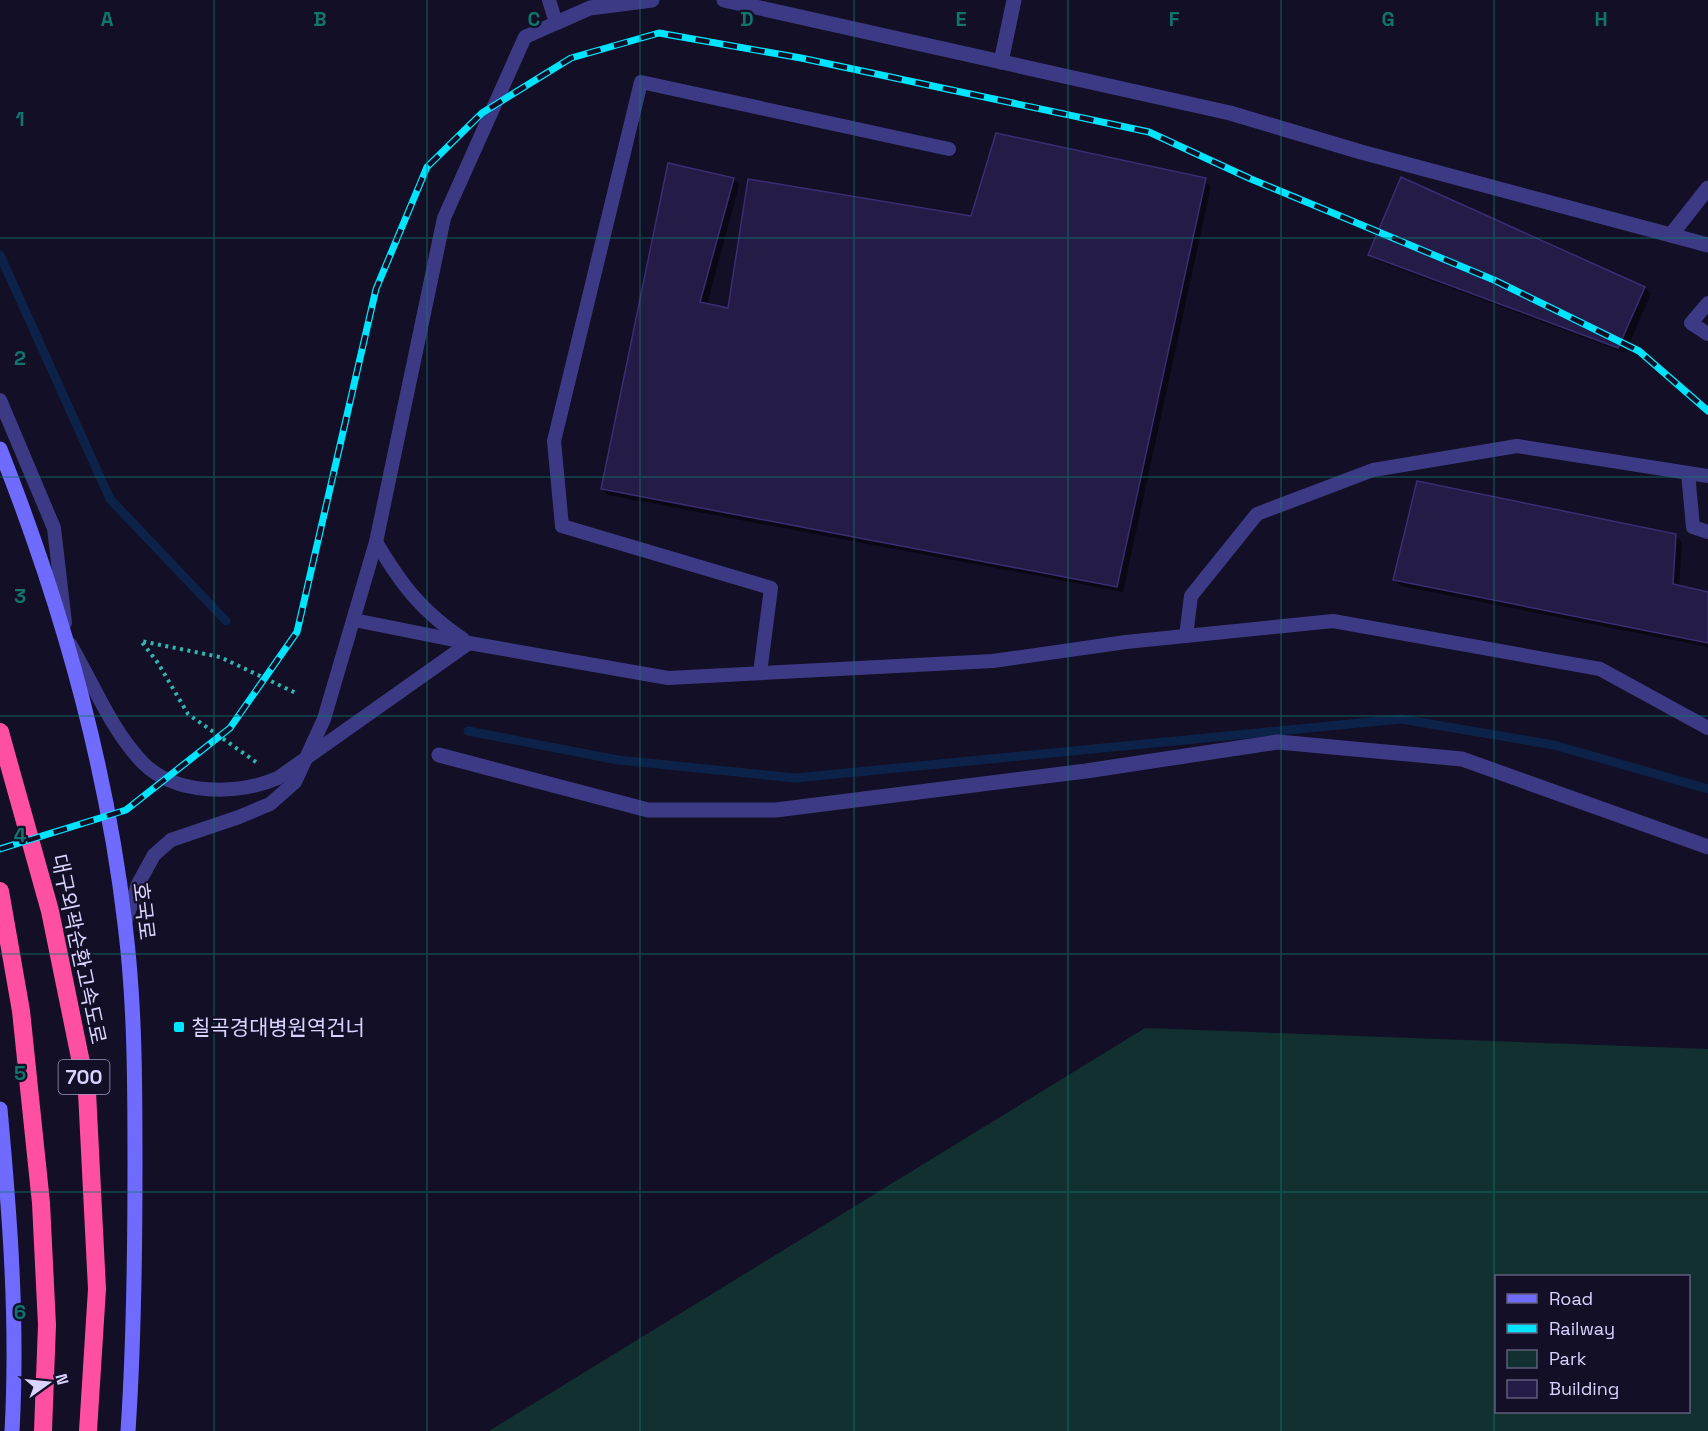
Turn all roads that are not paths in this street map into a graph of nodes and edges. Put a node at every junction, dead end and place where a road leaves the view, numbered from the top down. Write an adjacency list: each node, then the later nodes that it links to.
1 (549, 0): 5 (lane)
2 (652, 0): 5 (street)
3 (724, 0): 6 (street)
4 (1014, 0): 6 (street)
5 (556, 23): 18 (lane)
6 (1001, 62): 9 (street)
7 (949, 149): 23 (lane)
8 (1708, 188): 9 (street)
9 (1671, 235): 10 (street)
10 (1708, 245)
11 (1708, 303): 12 (lane)
12 (1708, 334)
13 (0, 400): 21 (lane)
14 (0, 449): 21 (main road, 호국로)
15 (1688, 473): 16 (lane); 17 (lane); 20 (lane)
16 (1708, 476)
17 (1708, 532)
18 (376, 542): 19 (lane); 22 (lane)
19 (354, 620): 22 (lane); 27 (lane)
20 (1186, 636): 23 (lane); 24 (lane)
21 (67, 639): 27 (lane); 30 (main road, 호국로)
22 (470, 643): 23 (lane); 27 (lane)
23 (760, 673)
24 (1708, 728)
25 (0, 732): 34 (highway, 대구외곽순환고속도로 / 700)
26 (439, 755): 28 (street)
27 (307, 757): 30 (lane)
28 (1708, 847)
29 (0, 891): 33 (highway, 700)
30 (125, 923): 35 (main road, 호국로)
31 (0, 1110): 32 (main road)
32 (12, 1431)
33 (43, 1431)
34 (88, 1431)
35 (128, 1431)

